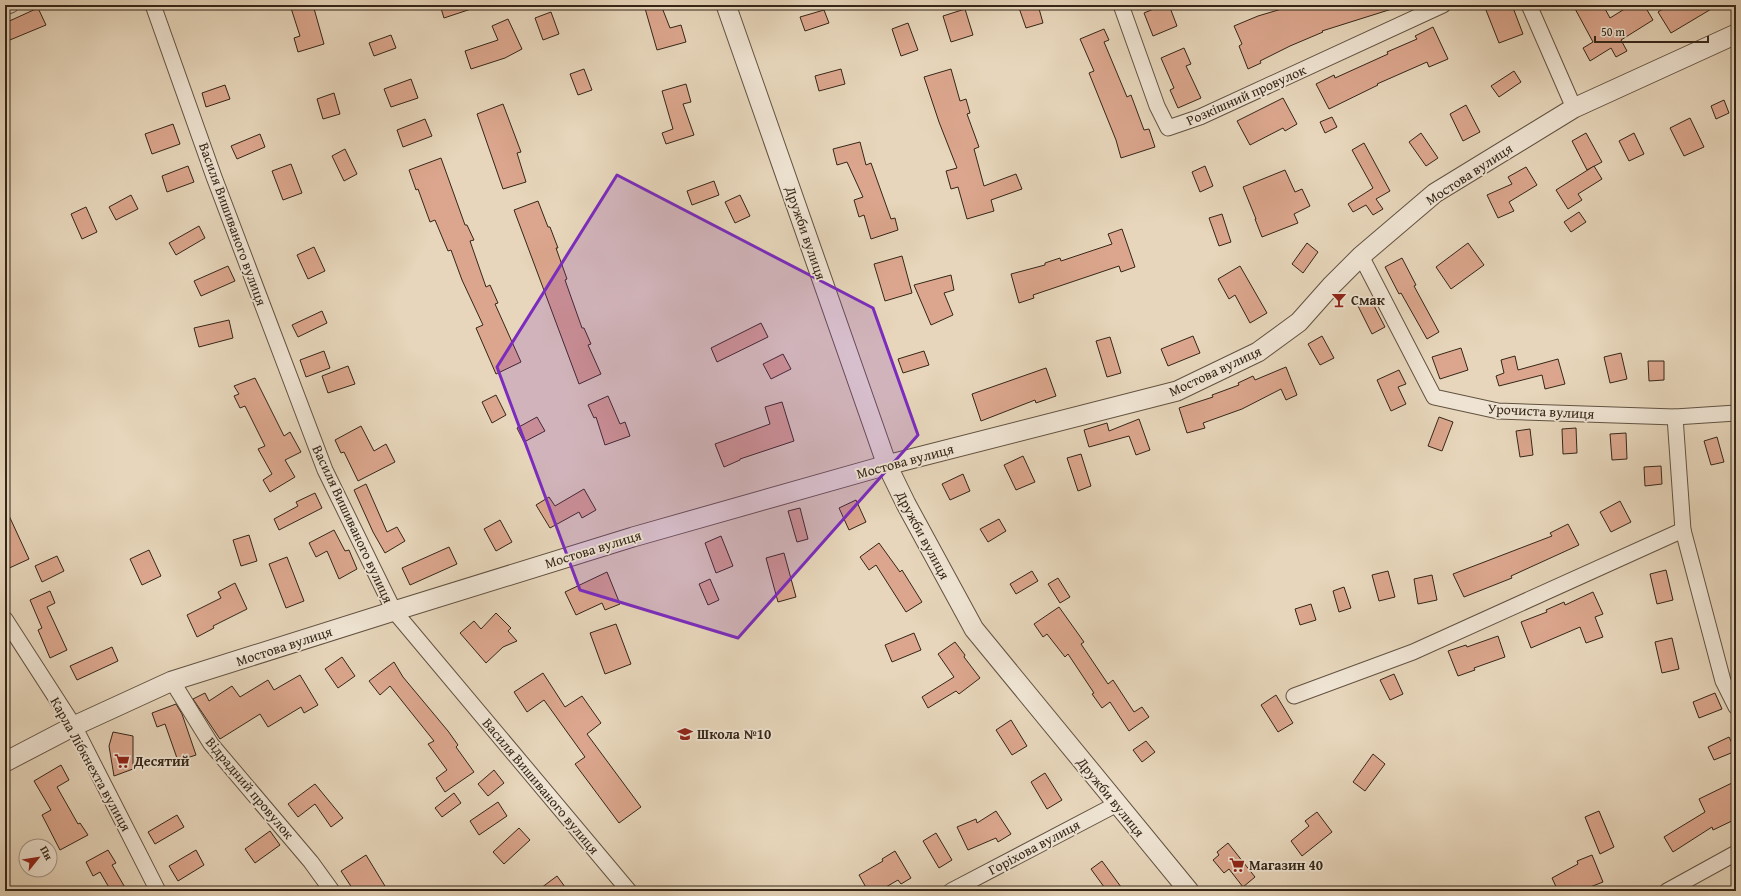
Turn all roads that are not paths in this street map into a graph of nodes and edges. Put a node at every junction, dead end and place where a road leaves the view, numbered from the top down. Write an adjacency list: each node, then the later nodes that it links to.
1 (11, 5): 7 (street)
2 (153, 5): 15 (street, Василя Вишиваного вулиця)
3 (726, 5): 13 (street, Дружби вулиця)
4 (1121, 5): 5 (street, Розкішний провулок)
5 (1443, 5)
6 (1529, 5): 9 (street)
7 (5, 7)
8 (1736, 34): 9 (street, Мостова вулиця)
9 (1574, 108): 10 (street, Мостова вулиця)
10 (1361, 256): 12 (street, Урочиста вулиця); 13 (street, Мостова вулиця)
11 (1736, 413): 12 (street, Урочиста вулиця)
12 (1675, 417): 14 (street)
13 (887, 465): 15 (street, Мостова вулиця); 22 (street, Дружби вулиця)
14 (1683, 530): 18 (street); 19 (street)
15 (394, 611): 17 (street, Мостова вулиця); 27 (street, Василя Вишиваного вулиця)
16 (5, 619): 20 (street, Карла Лібкнехта вулиця)
17 (172, 682): 20 (street, Мостова вулиця); 26 (street, Відрадний провулок)
18 (1294, 696)
19 (1736, 707)
20 (74, 726): 21 (street, Мостова вулиця); 25 (street, Карла Лібкнехта вулиця)
21 (5, 762)
22 (1117, 804): 28 (street, Горіхова вулиця); 29 (street, Дружби вулиця)
23 (1736, 853): 24 (street)
24 (1675, 889)
25 (158, 891)
26 (332, 891)
27 (629, 891)
28 (951, 891)
29 (1189, 891)

